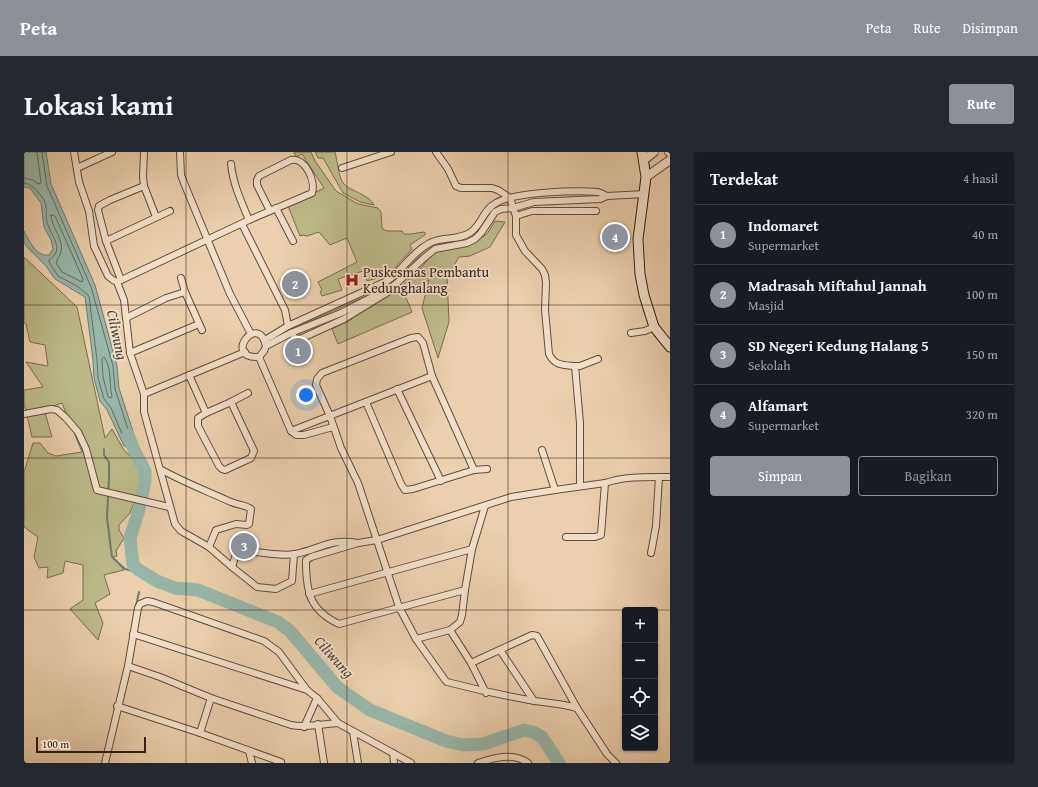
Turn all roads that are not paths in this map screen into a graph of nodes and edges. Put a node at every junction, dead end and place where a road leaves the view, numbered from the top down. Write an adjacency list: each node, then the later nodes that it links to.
1 (74, 152): 11 (street)
2 (112, 152): 11 (street)
3 (144, 152): 14 (street)
4 (180, 152): 28 (street)
5 (391, 152): 12 (street)
6 (436, 152): 17 (street)
7 (654, 152): 8 (street)
8 (643, 156): 13 (main road)
9 (670, 160): 13 (street)
10 (231, 164): 24 (street)
11 (77, 168): 32 (street)
12 (342, 168)
13 (646, 178): 15 (main road)
14 (144, 186): 23 (street); 29 (street)
15 (645, 194): 16 (street); 36 (main road)
16 (607, 196): 17 (street); 18 (street)
17 (510, 198): 18 (street); 25 (street)
18 (513, 208): 22 (street); 27 (street)
19 (273, 210): 19 (street); 24 (street); 30 (street)
20 (170, 211): 23 (street)
21 (596, 211): 22 (street)
22 (516, 216): 45 (street)
23 (156, 217): 29 (street)
24 (249, 220): 26 (street)
25 (480, 222): 27 (street); 35 (street)
26 (242, 224): 28 (street); 35 (street)
27 (487, 224): 39 (street)
28 (208, 240): 32 (street); 38 (street)
29 (106, 241): 32 (street)
30 (293, 241)
31 (181, 278): 33 (street)
32 (119, 281): 34 (street)
33 (185, 292): 34 (street); 42 (street)
34 (126, 318): 42 (street)
35 (288, 326): 39 (street)
36 (654, 327): 37 (street); 40 (main road)
37 (631, 333)
38 (251, 334): 39 (street); 41 (street)
39 (265, 343): 43 (street)
40 (670, 347)
41 (245, 352): 43 (street); 46 (street)
42 (130, 353): 50 (street)
43 (259, 356): 57 (street)
44 (598, 359): 45 (street)
45 (575, 366): 66 (street)
46 (189, 375): 50 (street); 53 (street)
47 (432, 376): 48 (street); 55 (street); 61 (street)
48 (397, 389): 52 (street); 64 (street)
49 (248, 393): 51 (street)
50 (144, 394): 59 (street)
51 (231, 402): 53 (street); 53 (street)
52 (366, 402): 55 (street); 64 (street)
53 (206, 413)
54 (24, 414): 69 (street)
55 (330, 416): 56 (street); 57 (street)
56 (334, 427): 57 (street); 71 (street)
57 (291, 431)
58 (542, 450): 67 (street)
59 (160, 469): 69 (street); 73 (street)
60 (487, 469): 61 (street)
61 (474, 470): 64 (street)
62 (659, 477): 63 (street); 65 (street); 75 (street)
63 (670, 477)
64 (441, 480)
65 (605, 483): 66 (street); 70 (street)
66 (580, 486): 67 (street)
67 (555, 490): 68 (street)
68 (485, 506): 71 (street); 74 (street)
69 (169, 507): 73 (street)
70 (566, 537)
71 (377, 540): 72 (street); 78 (street)
72 (358, 543): 76 (street); 80 (street)
73 (209, 547): 77 (street)
74 (472, 549): 78 (street); 79 (street)
75 (651, 553)
76 (294, 554): 77 (street); 77 (street)
77 (232, 567)
78 (388, 573): 80 (street); 81 (street)
79 (465, 590): 81 (street); 82 (street)
80 (309, 594): 81 (street)
81 (399, 608): 84 (street)
82 (450, 630): 84 (street); 86 (street)
83 (133, 634): 87 (street); 88 (street); 88 (street)
84 (416, 639): 89 (street)
85 (500, 650): 86 (street); 92 (street); 94 (street)
86 (471, 663): 89 (street)
87 (128, 666): 90 (street); 93 (street)
88 (307, 690): 91 (street)
89 (486, 692): 92 (street)
90 (211, 698): 97 (street); 99 (street)
91 (317, 698): 95 (street); 97 (street)
92 (534, 701): 94 (street)
93 (118, 706): 99 (street); 104 (street)
94 (577, 708): 112 (street)
95 (338, 723): 96 (street); 98 (street)
96 (318, 724): 97 (street); 106 (street)
97 (304, 727)
98 (353, 732): 101 (street); 107 (street)
99 (200, 733): 100 (street)
100 (249, 751): 103 (street); 105 (street)
101 (393, 753): 108 (street); 109 (street)
102 (499, 760): 110 (street); 111 (street)
103 (281, 762)
104 (105, 763)
105 (252, 763)
106 (324, 763)
107 (358, 763)
108 (394, 763)
109 (411, 763)
110 (478, 763)
111 (528, 763)
112 (616, 763)

